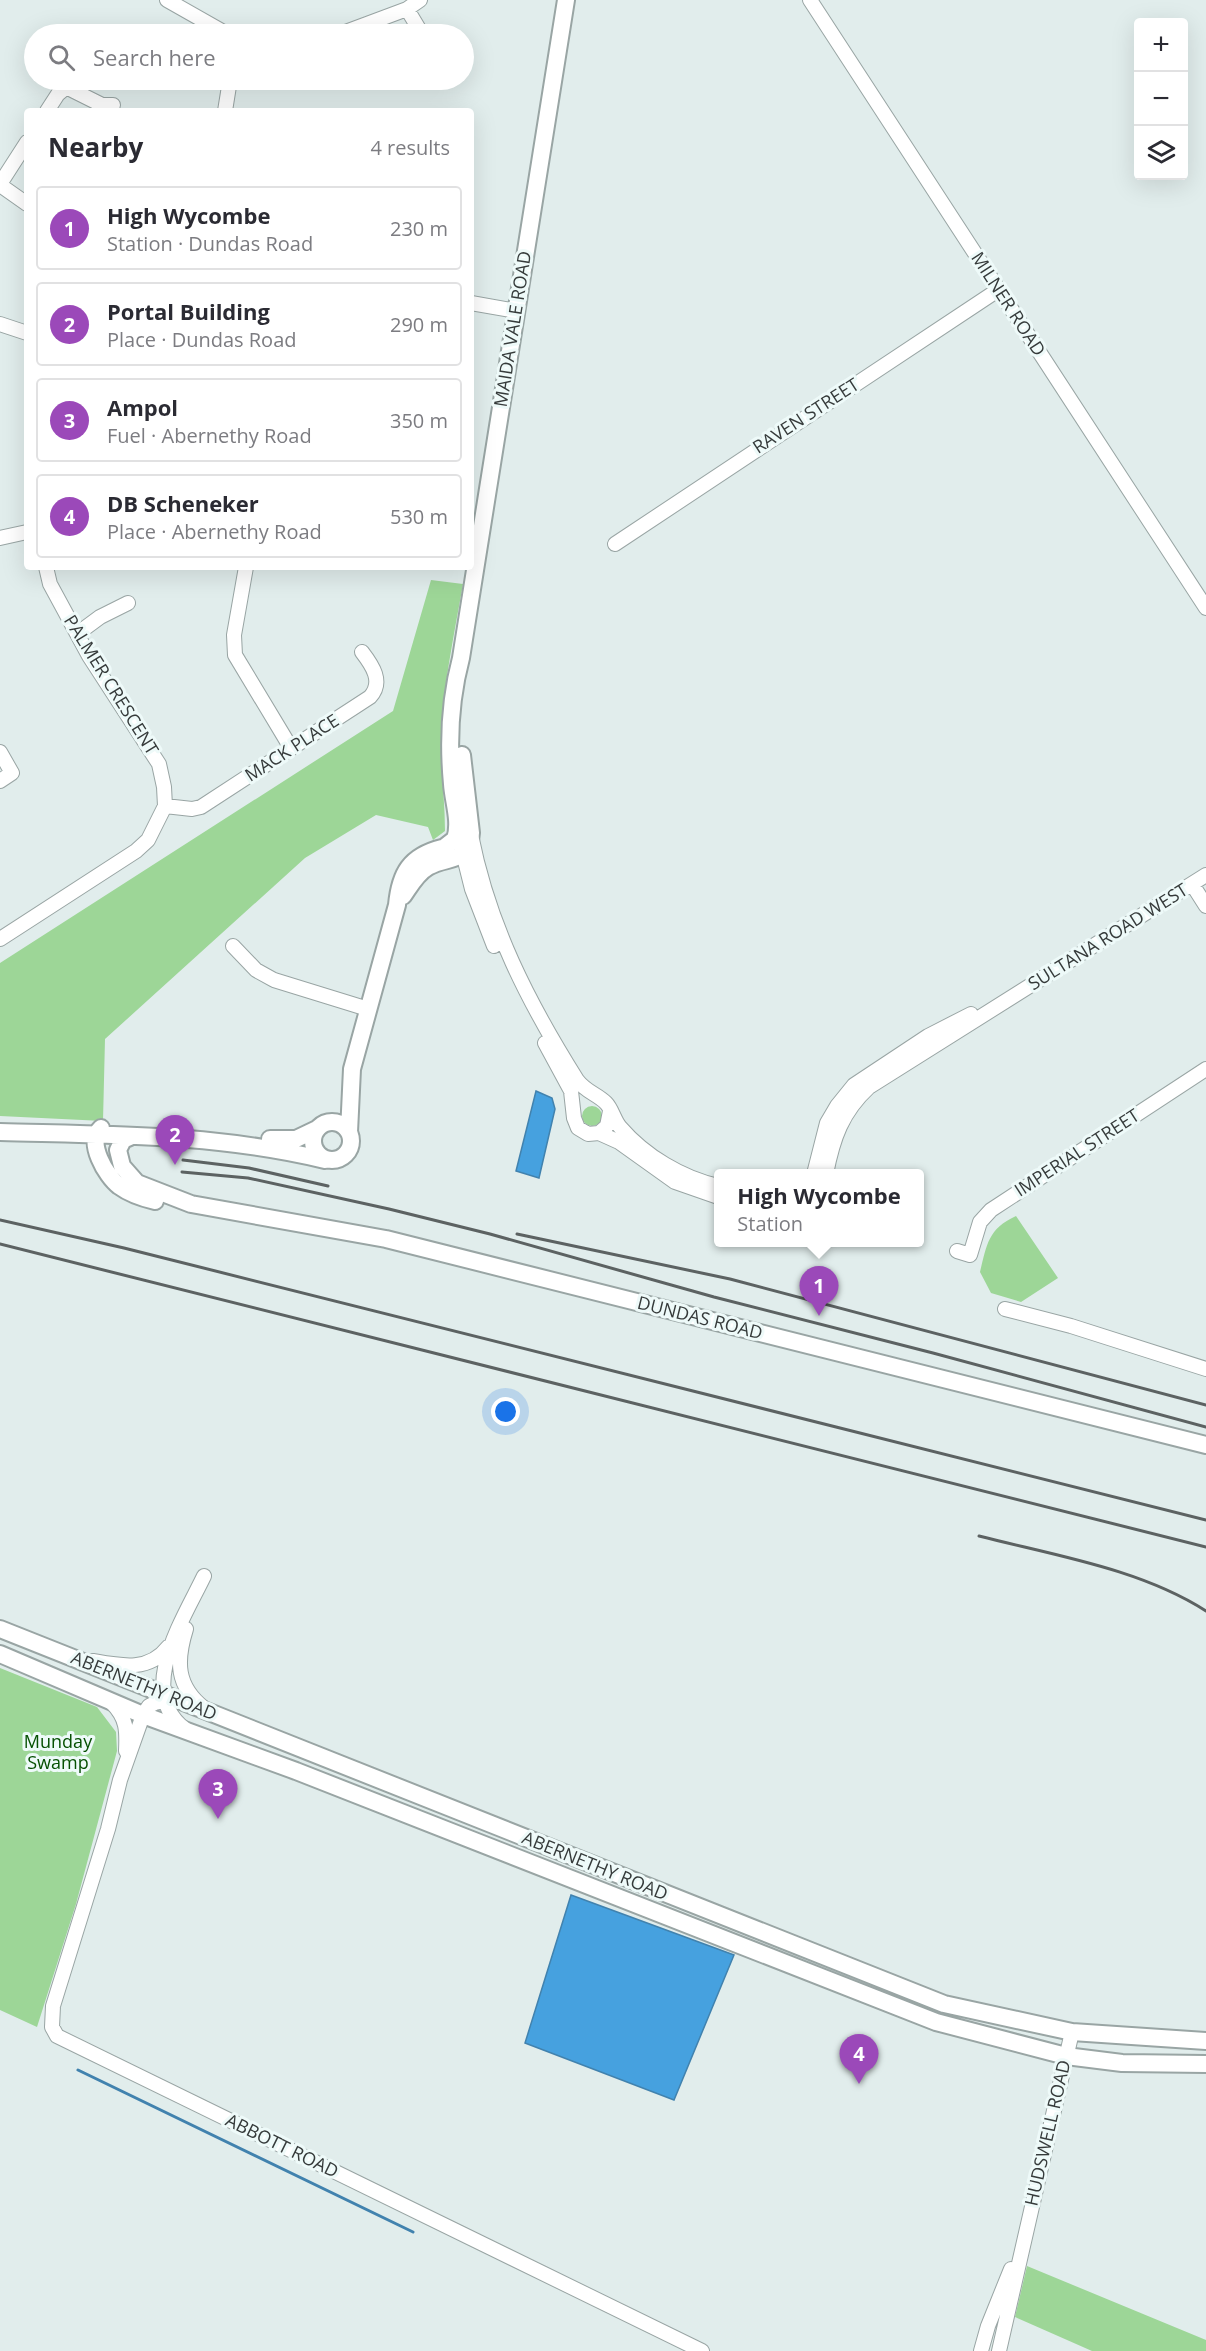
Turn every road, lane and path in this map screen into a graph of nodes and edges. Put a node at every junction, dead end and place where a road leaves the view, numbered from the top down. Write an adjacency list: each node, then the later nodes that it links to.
1 (167, 0): 6 (street)
2 (420, 0): 5 (street)
3 (566, 0): 20 (main road, MAIDA VALE ROAD)
4 (814, 1): 18 (street, MILNER ROAD)
5 (407, 9): 7 (street); 8 (street)
6 (209, 24)
7 (367, 24)
8 (416, 24)
9 (63, 90): 13 (street)
10 (72, 90): 12 (street)
11 (228, 90): 14 (street)
12 (113, 105)
13 (49, 108)
14 (225, 108)
15 (24, 147): 16 (street)
16 (0, 184): 17 (street)
17 (24, 202)
18 (998, 290): 25 (street, RAVEN STREET); 29 (street, MILNER ROAD)
19 (474, 304): 20 (street)
20 (516, 311): 36 (main road, MAIDA VALE ROAD)
21 (0, 324): 22 (street)
22 (24, 332)
23 (24, 533): 24 (street)
24 (0, 538)
25 (615, 544)
26 (47, 570): 30 (street, PALMER CRESCENT)
27 (245, 570): 32 (street)
28 (128, 603): 30 (street)
29 (1206, 608)
30 (77, 634): 35 (street, PALMER CRESCENT)
31 (362, 652): 32 (street, MACK PLACE)
32 (291, 748): 35 (street, MACK PLACE)
33 (0, 752): 34 (street)
34 (0, 781)
35 (165, 806): 40 (street)
36 (459, 849): 43 (main road); 46 (street); 48 (street)
37 (1206, 875): 38 (street, SULTANA ROAD WEST)
38 (1192, 884): 39 (street); 42 (street, SULTANA ROAD WEST)
39 (1206, 906)
40 (0, 939)
41 (233, 946): 43 (street)
42 (1009, 999): 59 (street); 60 (street)
43 (368, 1009): 45 (main road)
44 (1206, 1068): 65 (street, IMPERIAL STREET)
45 (352, 1069): 50 (main road); 52 (main road)
46 (597, 1098): 47 (street); 48 (street)
47 (610, 1111): 53 (street); 62 (street)
48 (574, 1113): 53 (street)
49 (1, 1126): 51 (main road); 54 (main road)
50 (320, 1127): 52 (main road); 56 (main road); 58 (main road)
51 (104, 1131): 54 (main road); 55 (main road); 56 (main road); 57 (main road, DUNDAS ROAD); 61 (main road)
52 (349, 1132): 58 (main road)
53 (599, 1133): 63 (street)
54 (76, 1135): 61 (main road, DUNDAS ROAD)
55 (132, 1136): 56 (main road); 57 (main road)
56 (272, 1144): 58 (main road)
57 (118, 1156): 64 (main road, DUNDAS ROAD)
58 (325, 1160)
59 (815, 1169)
60 (827, 1169)
61 (107, 1174): 64 (main road, DUNDAS ROAD)
62 (714, 1185)
63 (714, 1196)
64 (191, 1204): 68 (main road, DUNDAS ROAD)
65 (970, 1255)
66 (1005, 1310): 67 (street)
67 (1206, 1369)
68 (1206, 1445)
69 (0, 1629): 72 (main road, ABERNETHY ROAD)
70 (173, 1641): 72 (street); 74 (street); 75 (street)
71 (0, 1654): 73 (main road, ABERNETHY ROAD)
72 (73, 1658): 74 (main road, ABERNETHY ROAD)
73 (100, 1696): 74 (main road, ABERNETHY ROAD); 76 (street)
74 (156, 1706): 75 (main road, ABERNETHY ROAD); 76 (street, ABBOTT ROAD); 77 (street, ABBOTT ROAD); 80 (main road, ABERNETHY ROAD)
75 (218, 1716): 78 (main road, ABERNETHY ROAD)
76 (120, 1780): 77 (street, ABBOTT ROAD)
77 (108, 1829): 83 (street, ABBOTT ROAD)
78 (1072, 2032): 79 (main road, ABERNETHY ROAD); 80 (street, HUDSWELL ROAD)
79 (1206, 2041)
80 (1066, 2056): 81 (main road, ABERNETHY ROAD); 82 (street, HUDSWELL ROAD)
81 (1206, 2064)
82 (1025, 2234): 84 (street, HUDSWELL ROAD); 85 (street, HUDSWELL ROAD)
83 (702, 2351)
84 (981, 2351)
85 (999, 2351)

